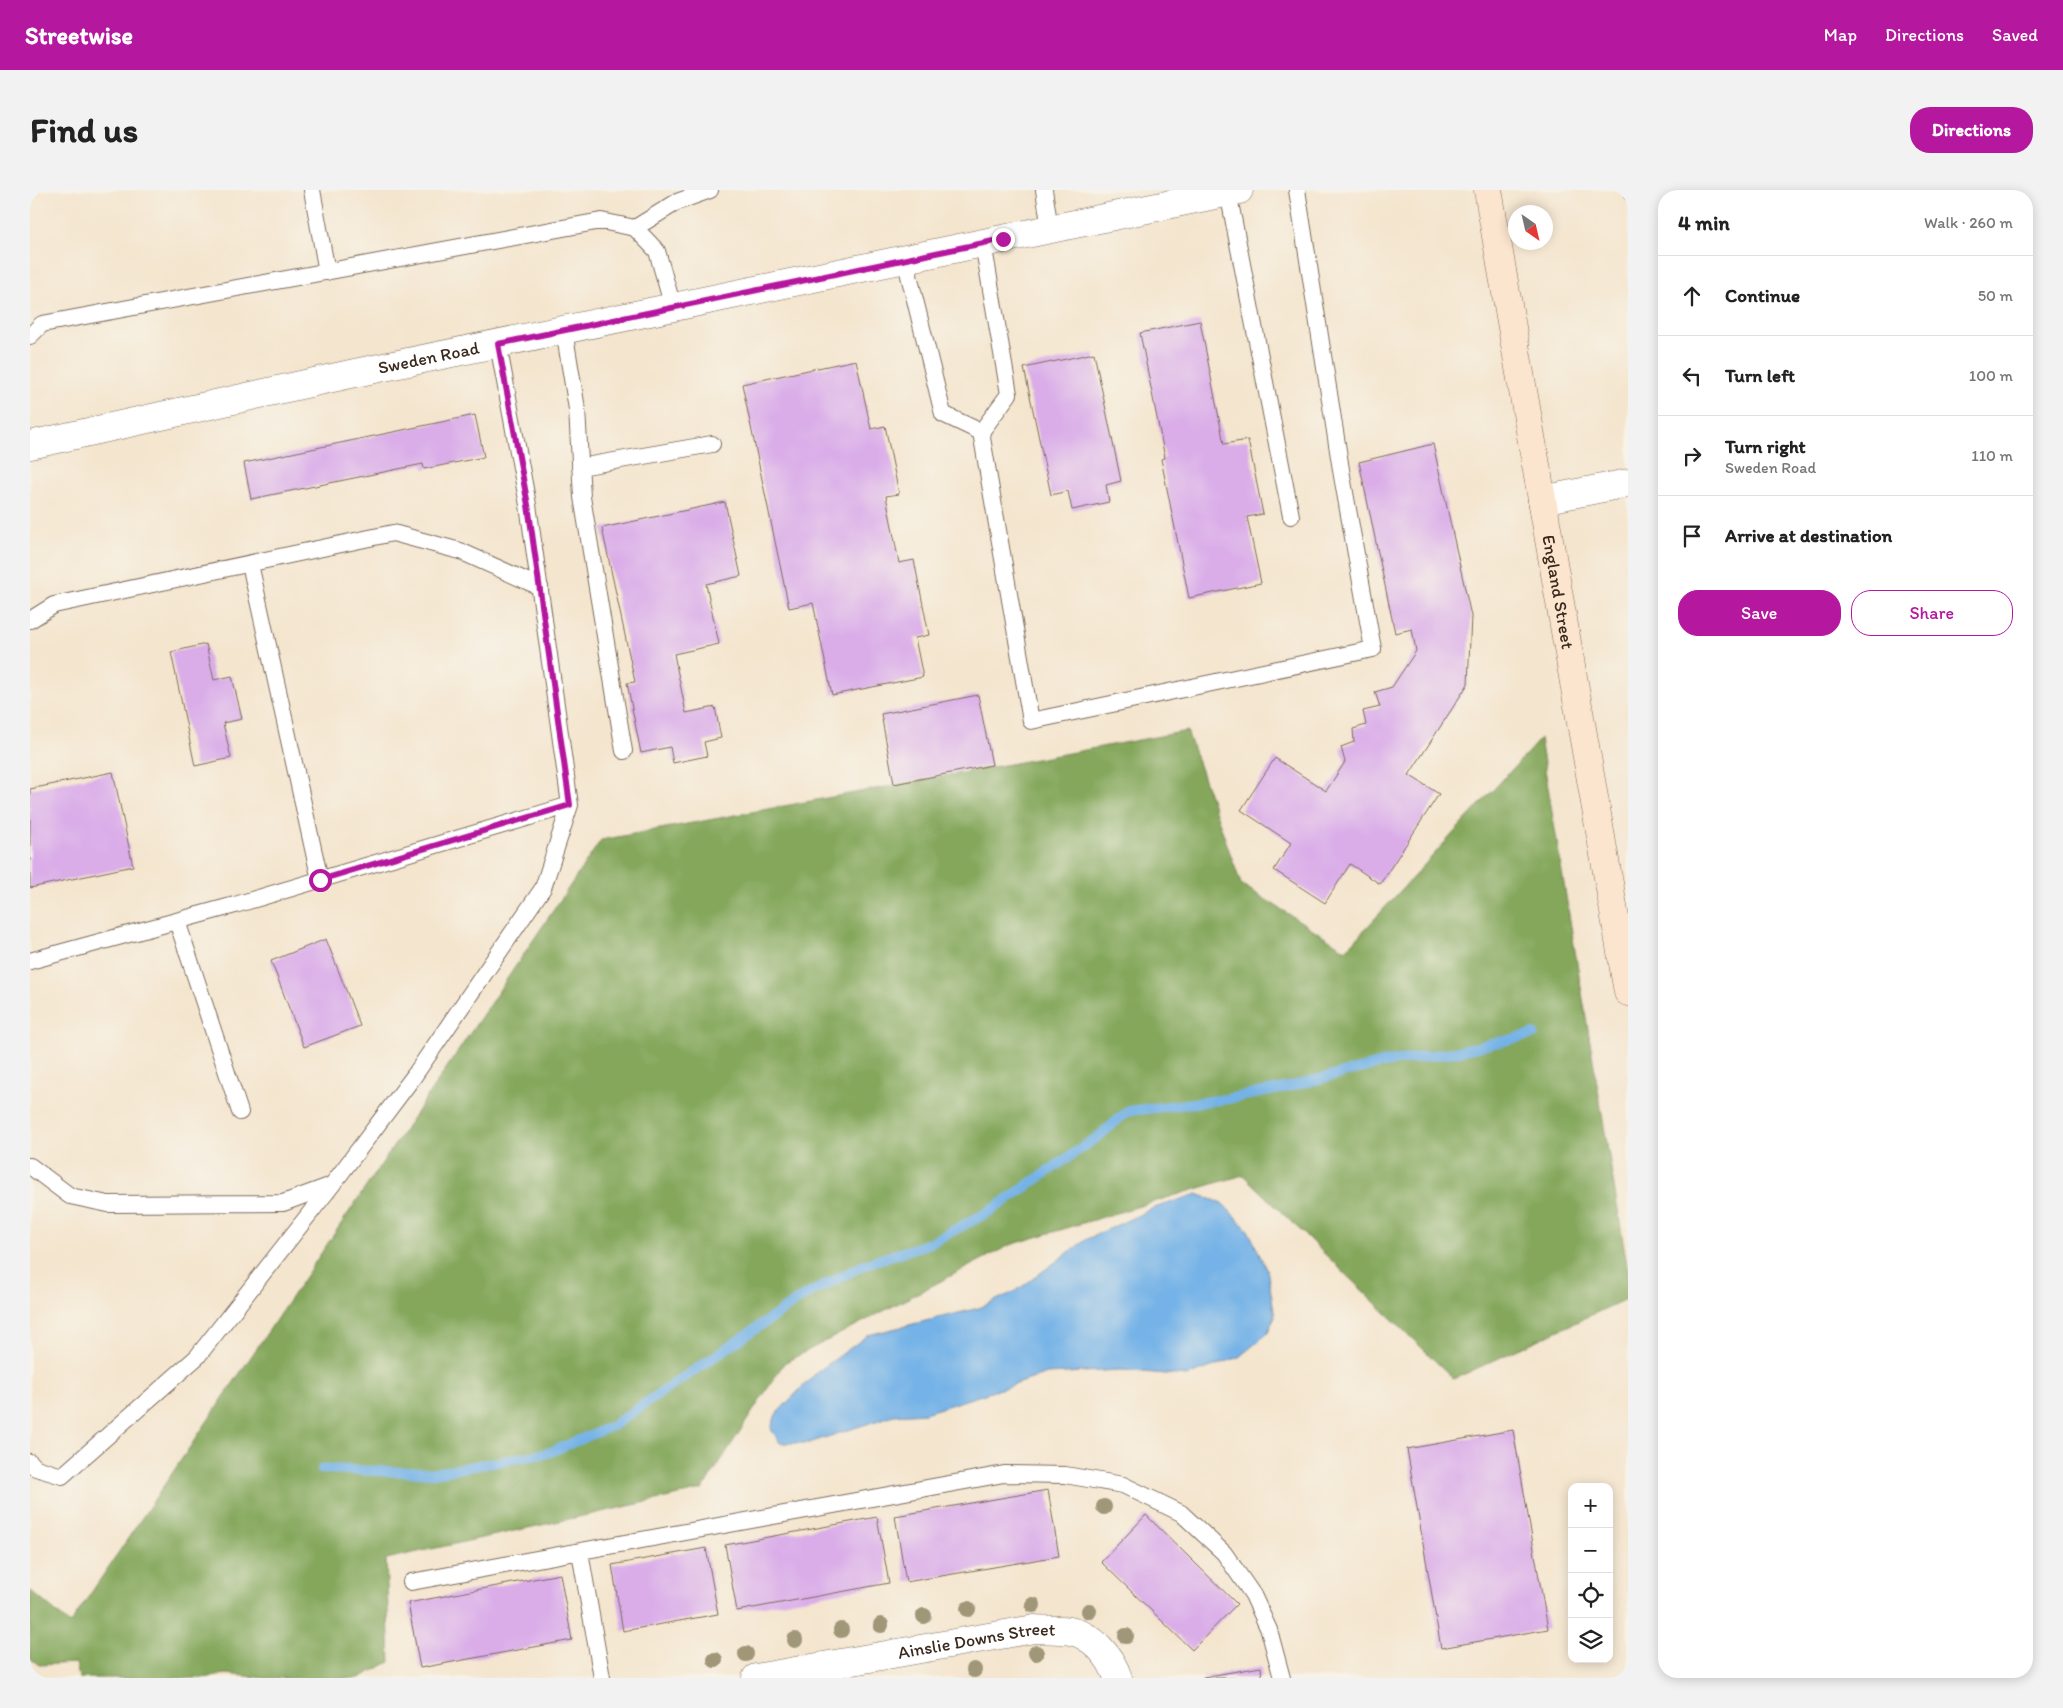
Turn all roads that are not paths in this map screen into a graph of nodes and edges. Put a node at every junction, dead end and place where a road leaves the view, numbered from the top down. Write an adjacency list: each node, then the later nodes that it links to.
1 (312, 190): 11 (lane)
2 (710, 190): 7 (lane)
3 (1044, 190): 8 (lane)
4 (1297, 190): 16 (lane)
5 (1488, 190): 21 (street, England Street)
6 (1234, 191): 8 (street, Sweden Road); 22 (lane)
7 (635, 228): 11 (lane); 12 (lane)
8 (1050, 229): 9 (street, Sweden Road)
9 (983, 243): 10 (street, Sweden Road); 16 (lane)
10 (905, 259): 12 (street, Sweden Road); 16 (lane)
11 (327, 272): 14 (lane)
12 (673, 307): 13 (street, Sweden Road)
13 (564, 330): 15 (street, Sweden Road); 19 (lane)
14 (30, 336)
15 (498, 344): 17 (street, Sweden Road); 24 (lane)
16 (982, 432)
17 (31, 441)
18 (712, 444): 19 (lane)
19 (580, 467): 26 (lane)
20 (1628, 482): 21 (street)
21 (1542, 500): 31 (street, England Street)
22 (1291, 516)
23 (250, 564): 24 (lane); 25 (lane); 28 (lane)
24 (540, 588): 27 (lane)
25 (30, 620)
26 (624, 751)
27 (570, 805): 28 (lane); 34 (lane)
28 (320, 880): 29 (lane)
29 (177, 921): 30 (lane); 32 (lane)
30 (30, 961)
31 (1628, 992)
32 (240, 1112)
33 (30, 1166): 34 (lane)
34 (332, 1185): 35 (lane)
35 (30, 1462)
36 (580, 1552): 37 (lane); 38 (lane); 41 (lane)
37 (411, 1582)
38 (602, 1678)
39 (756, 1678): 40 (street, Ainslie Downs Street)
40 (1118, 1678)
41 (1282, 1678)

